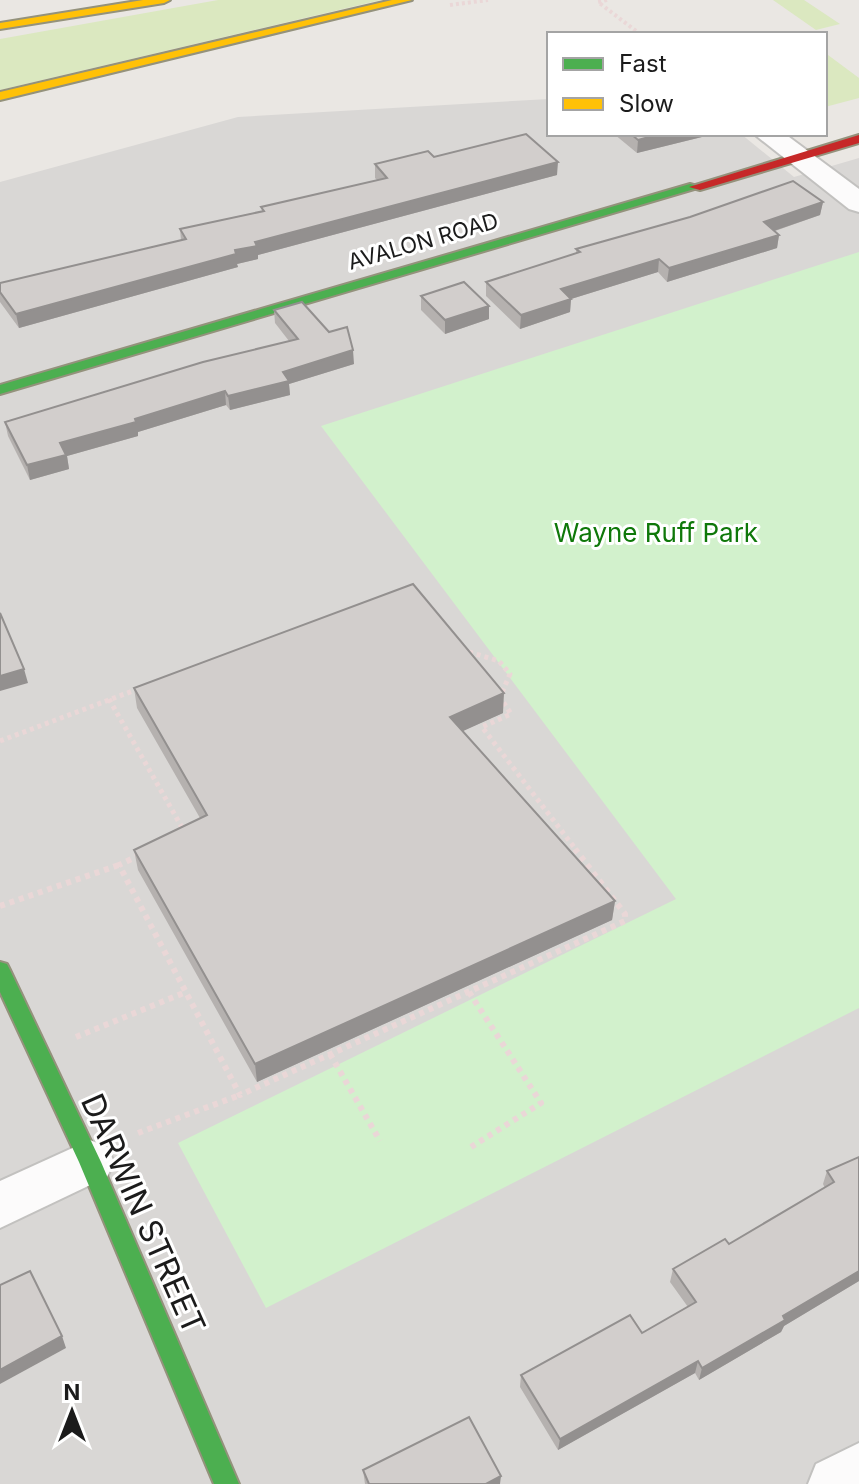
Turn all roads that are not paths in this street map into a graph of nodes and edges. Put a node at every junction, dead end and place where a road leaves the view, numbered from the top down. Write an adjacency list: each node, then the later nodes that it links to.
1 (164, 0): 3 (street)
2 (406, 0): 4 (street)
3 (0, 26)
4 (0, 96)
5 (771, 136): 7 (street)
6 (859, 139): 7 (street, AVALON ROAD)
7 (798, 157): 8 (street); 9 (street, AVALON ROAD)
8 (859, 203)
9 (0, 390)
10 (0, 970): 11 (street, DARWIN STREET)
11 (90, 1162): 12 (street); 14 (street, DARWIN STREET)
12 (0, 1205)
13 (859, 1471): 15 (street)
14 (227, 1484)
15 (836, 1484)

